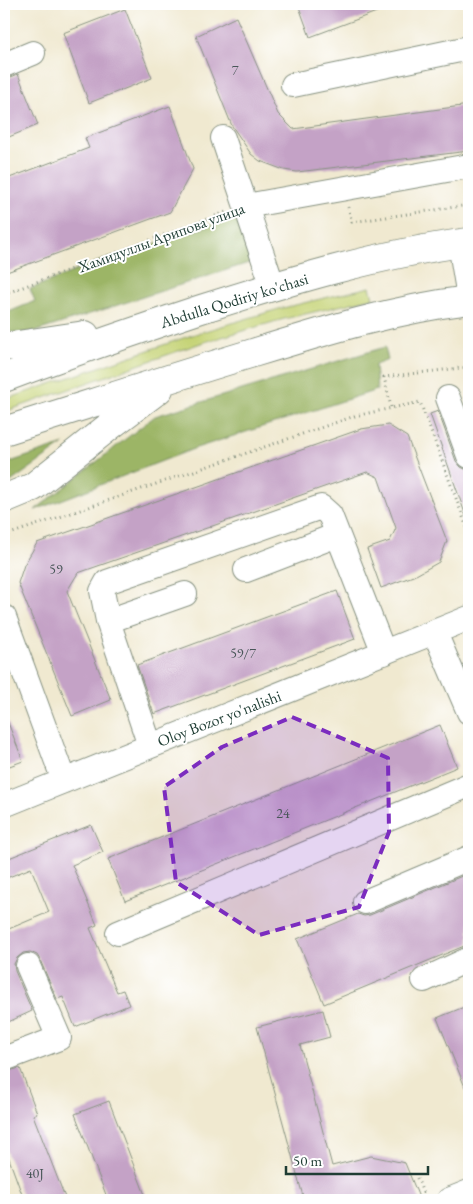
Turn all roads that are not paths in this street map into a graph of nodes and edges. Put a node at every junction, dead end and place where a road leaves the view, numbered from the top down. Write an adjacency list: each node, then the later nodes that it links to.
1 (469, 48): 4 (street)
2 (33, 53): 3 (street)
3 (4, 65)
4 (293, 84)
5 (223, 138): 7 (street)
6 (469, 166): 7 (street, Хамидуллы Арипова улица)
7 (246, 206): 10 (street)
8 (466, 242): 9 (main road); 10 (main road, Abdulla Qodiriy ko'chasi)
9 (469, 285)
10 (273, 287): 12 (main road, Abdulla Qodiriy ko'chasi)
11 (469, 300): 14 (main road)
12 (146, 327): 13 (main road); 15 (main road, Abdulla Qodiriy ko'chasi)
13 (4, 347)
14 (179, 375): 17 (main road); 19 (main road)
15 (4, 378)
16 (448, 398): 18 (street)
17 (4, 432)
18 (469, 456)
19 (4, 499)
20 (337, 535): 21 (street); 24 (street); 27 (street)
21 (246, 570)
22 (185, 594): 24 (street)
23 (469, 618): 26 (street, Oloy Bozor yo'nalishi)
24 (108, 621): 29 (street)
25 (5, 622): 30 (street)
26 (435, 632): 27 (street, Oloy Bozor yo'nalishi); 28 (street)
27 (384, 653): 29 (street, Oloy Bozor yo'nalishi)
28 (469, 712)
29 (150, 746): 30 (street, Oloy Bozor yo'nalishi)
30 (64, 782): 32 (street, Oloy Bozor yo'nalishi)
31 (469, 786): 35 (street)
32 (4, 805)
33 (469, 858): 34 (street)
34 (365, 902)
35 (118, 933)
36 (469, 959): 38 (street)
37 (28, 966): 39 (street)
38 (424, 980)
39 (4, 1059)
40 (469, 1192): 41 (street)
41 (449, 1200)

